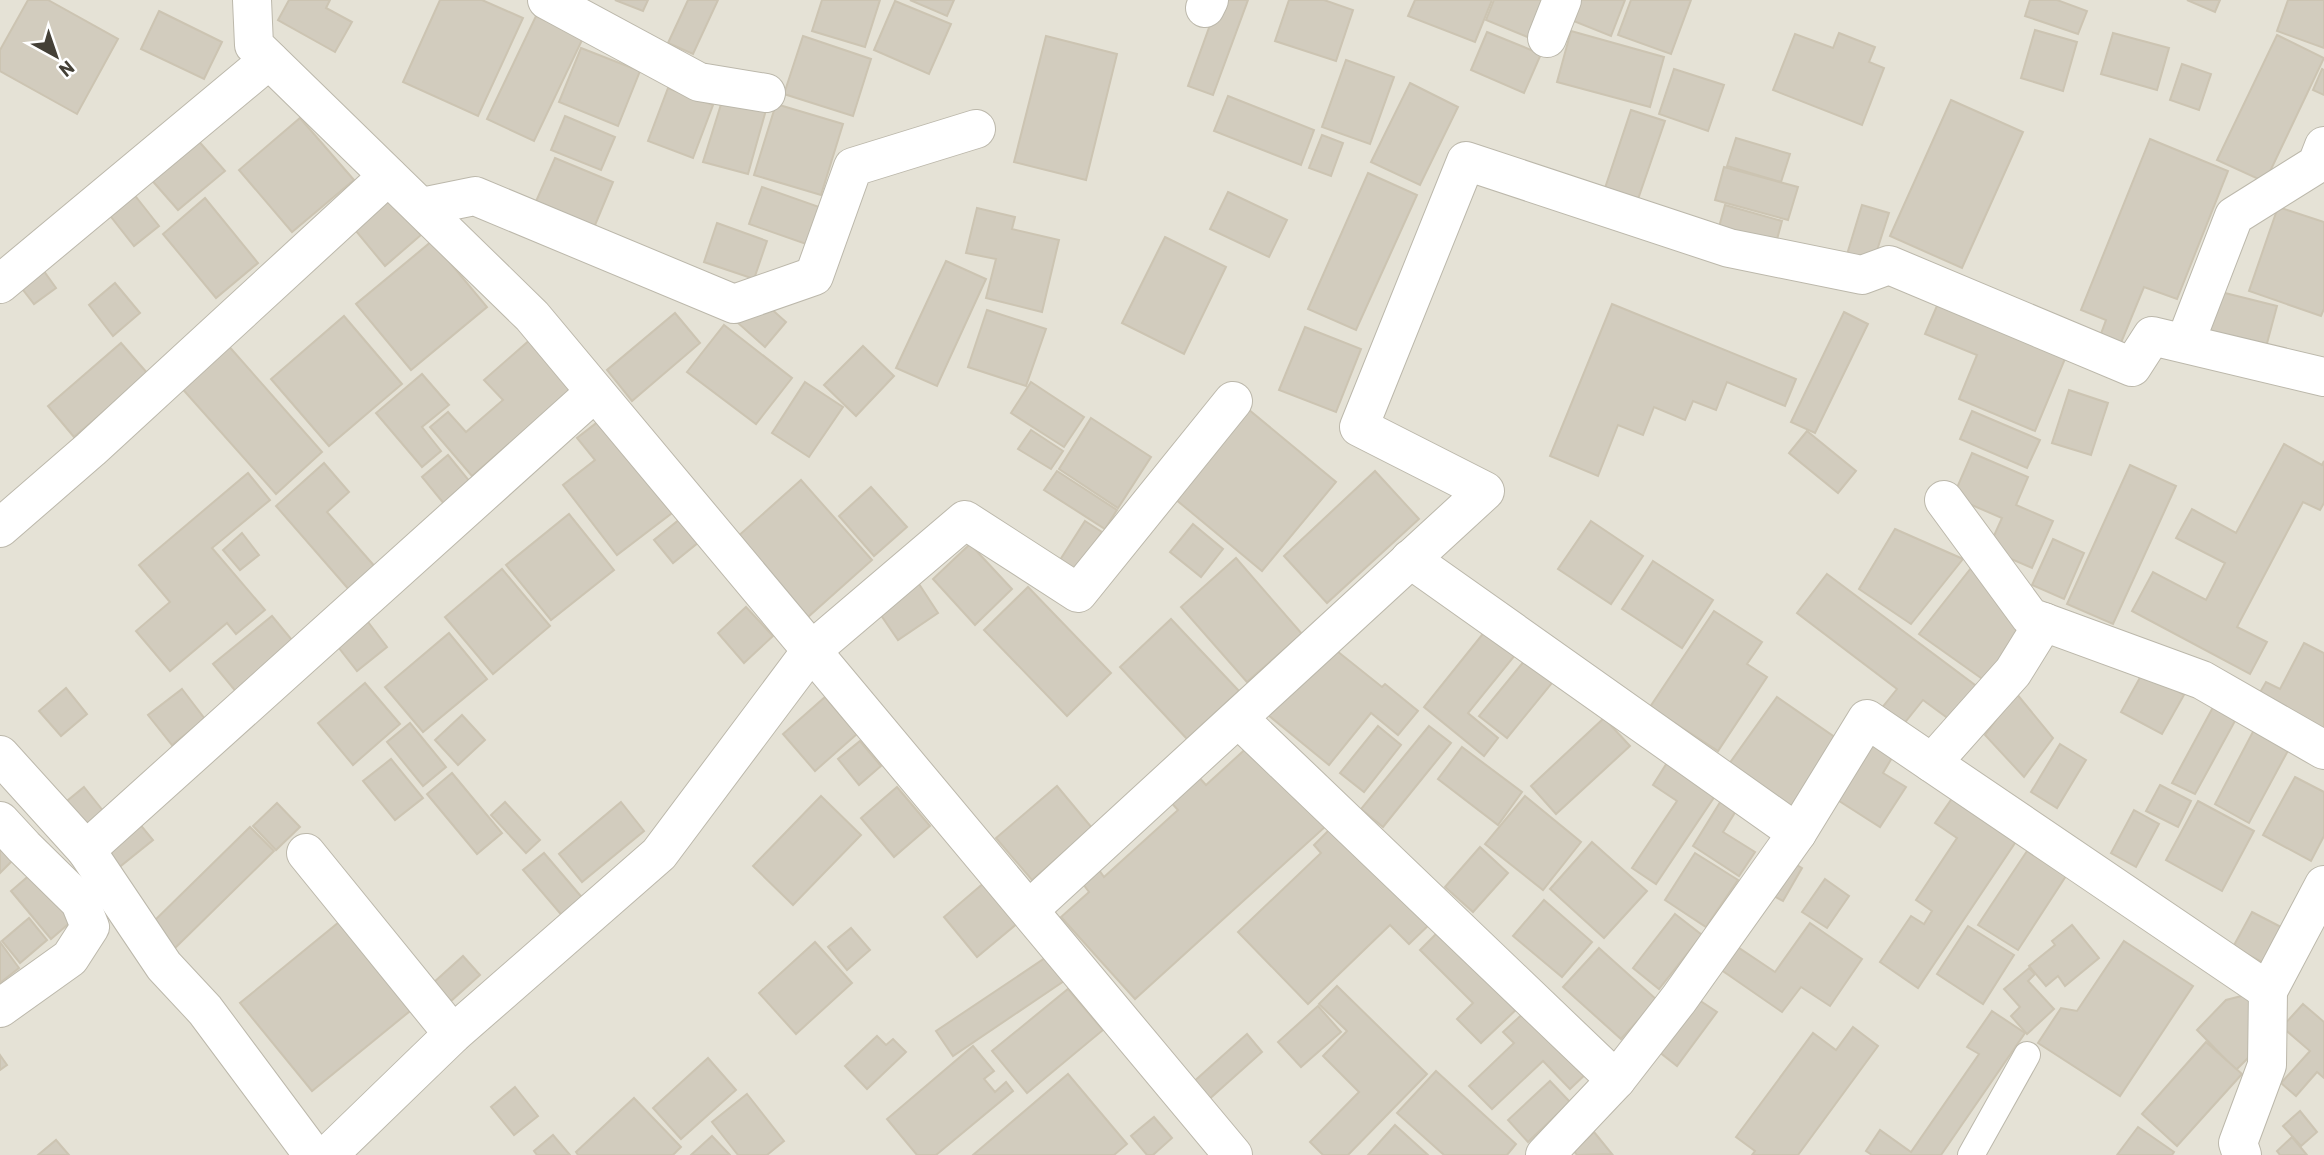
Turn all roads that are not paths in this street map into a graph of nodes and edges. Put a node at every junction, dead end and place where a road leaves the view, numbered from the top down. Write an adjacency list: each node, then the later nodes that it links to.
1 (252, 0): 5 (street)
2 (547, 0): 6 (street)
3 (1562, 0): 4 (street)
4 (1547, 38)
5 (269, 60): 9 (street); 11 (street)
6 (766, 93)
7 (976, 129): 10 (street)
8 (2324, 146): 12 (street)
9 (388, 176): 10 (street); 17 (street)
10 (421, 207): 14 (street)
11 (0, 284)
12 (2185, 343): 13 (street); 18 (street)
13 (2324, 377)
14 (595, 392): 20 (street); 27 (street)
15 (1233, 401): 20 (street)
16 (1944, 500): 19 (street)
17 (0, 528)
18 (1410, 559): 21 (street); 26 (street)
19 (2044, 622): 22 (street); 24 (street)
20 (810, 650): 30 (street); 33 (street)
21 (1239, 719): 30 (street); 35 (street)
22 (2324, 750)
23 (0, 755): 27 (street)
24 (1932, 763): 26 (street); 31 (street)
25 (0, 821): 32 (street)
26 (1797, 834): 35 (street)
27 (86, 850): 36 (street)
28 (306, 853): 33 (street)
29 (2324, 884): 31 (street)
30 (1030, 909): 38 (street)
31 (2268, 990): 41 (street)
32 (0, 1008)
33 (453, 1034): 37 (street)
34 (2027, 1055): 40 (lane)
35 (1616, 1080): 39 (street)
36 (313, 1155)
37 (328, 1155)
38 (1233, 1155)
39 (1545, 1155)
40 (1971, 1155)
41 (2242, 1155)

